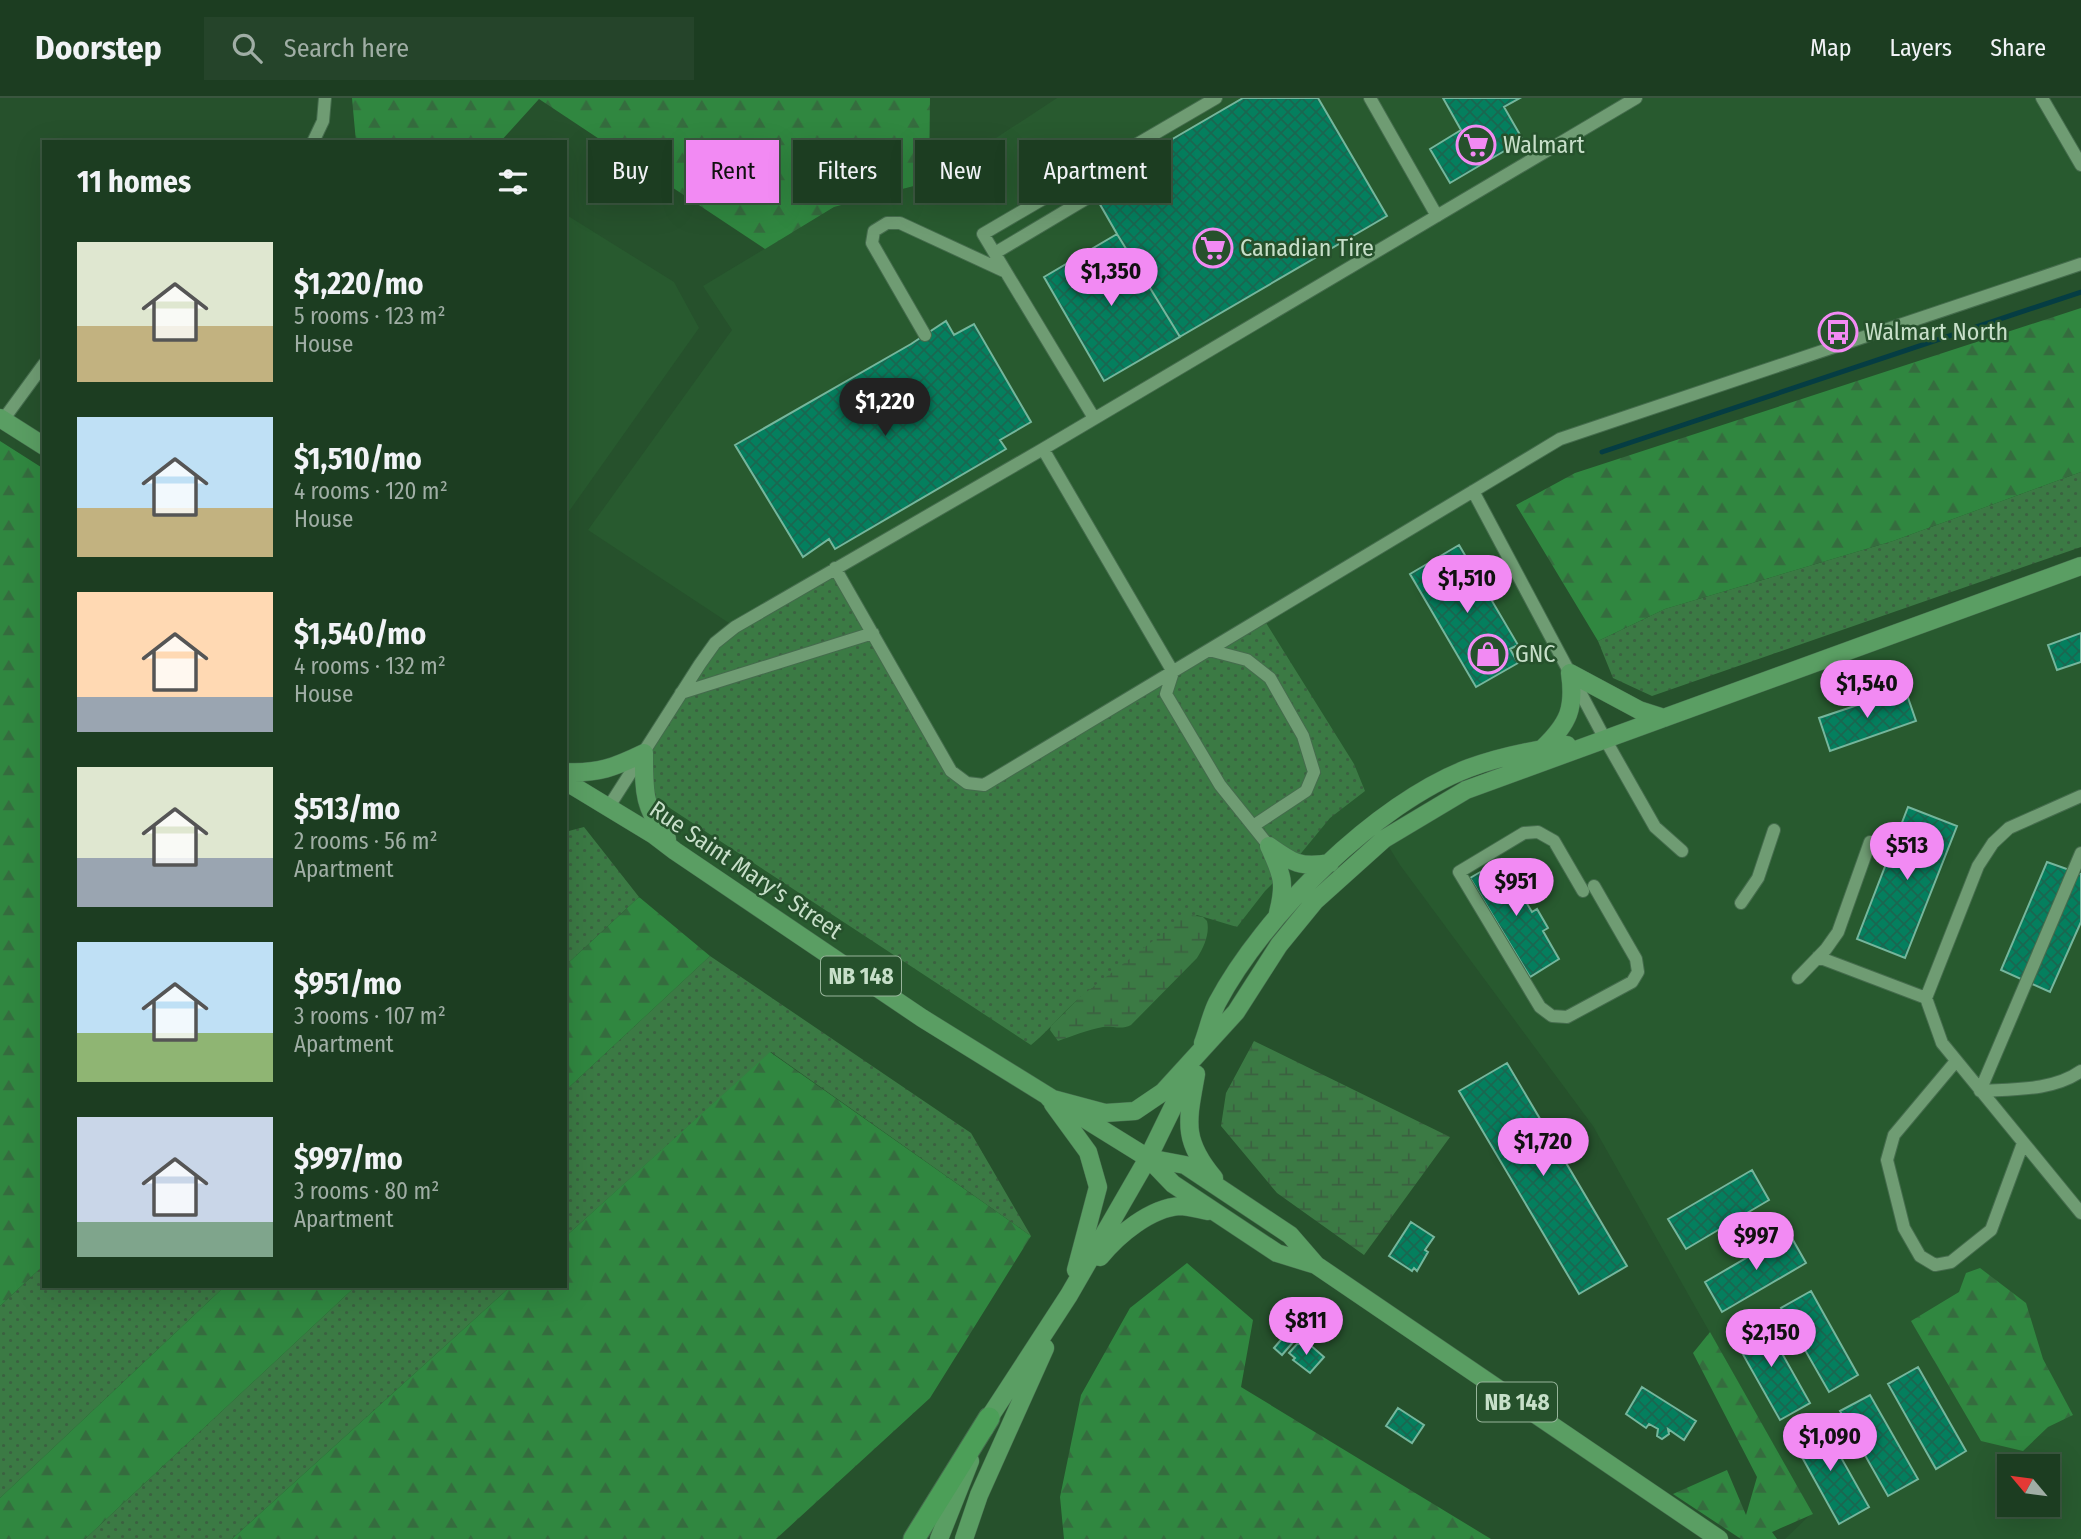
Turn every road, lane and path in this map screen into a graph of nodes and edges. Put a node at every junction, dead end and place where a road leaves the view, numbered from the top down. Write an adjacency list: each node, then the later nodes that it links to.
1 (325, 98): 6 (street)
2 (1216, 98): 10 (street)
3 (1370, 98): 9 (street)
4 (1636, 98): 9 (street)
5 (2042, 98): 7 (street)
6 (314, 140)
7 (2081, 165)
8 (1079, 203): 10 (street)
9 (1437, 216): 15 (street)
10 (995, 253): 12 (street)
11 (2081, 264): 19 (street)
12 (1007, 272): 13 (street); 15 (street)
13 (925, 335)
14 (42, 367): 16 (street)
15 (1094, 418): 18 (street)
16 (2, 419): 17 (main road)
17 (42, 445)
18 (1043, 449): 21 (street); 24 (street)
19 (1473, 491): 23 (street); 25 (street)
20 (2081, 566): 27 (main road)
21 (835, 568): 22 (street); 26 (street)
22 (873, 633): 24 (street); 26 (street)
23 (1209, 650): 24 (street); 35 (street)
24 (1173, 671): 35 (street)
25 (1570, 673): 27 (main road); 28 (street); 29 (main road)
26 (681, 693): 30 (street)
27 (1664, 718): 28 (main road)
28 (1605, 739): 29 (main road); 40 (street); 49 (main road)
29 (1543, 748): 42 (main road)
30 (644, 753): 31 (main road); 34 (street); 39 (main road)
31 (567, 772)
32 (567, 782): 34 (main road, Rue Saint Mary's Street / NB 148)
33 (2081, 796): 48 (street)
34 (608, 808): 39 (main road, Rue Saint Mary's Street / NB 148)
35 (1253, 826): 38 (street)
36 (1774, 830): 44 (street)
37 (1870, 842): 46 (street)
38 (1269, 846): 42 (main road); 45 (main road)
39 (675, 851): 53 (main road, Rue Saint Mary's Street / NB 148)
40 (1682, 851)
41 (2081, 853): 52 (street)
42 (1330, 863): 45 (main road)
43 (1459, 872): 43 (street)
44 (1741, 903)
45 (1278, 915): 49 (main road)
46 (1818, 957): 47 (street); 48 (street)
47 (1798, 978)
48 (1926, 998): 50 (street)
49 (1200, 1053): 53 (main road); 55 (main road); 56 (main road)
50 (1956, 1061): 52 (street); 54 (street)
51 (2081, 1071): 52 (street)
52 (1980, 1091): 54 (street)
53 (1049, 1098): 55 (main road, Rue Saint Mary's Street / NB 148); 60 (main road)
54 (2023, 1143): 58 (street)
55 (1147, 1158): 56 (main road, Rue Saint Mary's Street / NB 148); 57 (main road, Rue Saint Mary's Street / NB 148); 60 (main road)
56 (1226, 1193): 59 (main road, Rue Saint Mary's Street / NB 148)
57 (1215, 1212): 59 (main road, Rue Saint Mary's Street / NB 148); 60 (main road)
58 (2081, 1213)
59 (1316, 1265): 65 (main road, Rue Saint Mary's Street / NB 148)
60 (1069, 1295): 61 (main road); 64 (main road)
61 (989, 1418): 62 (highway); 63 (main road)
62 (914, 1539)
63 (939, 1539)
64 (964, 1539)
65 (1719, 1539)

